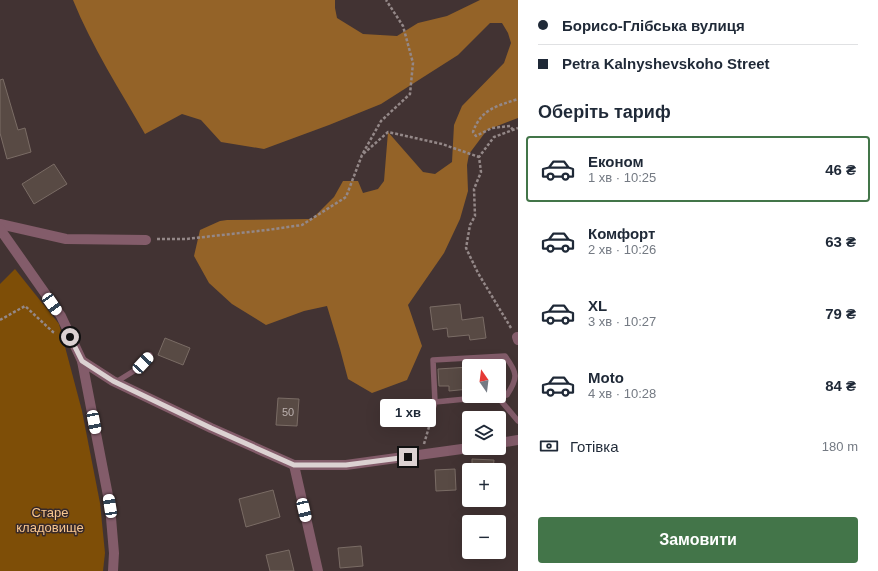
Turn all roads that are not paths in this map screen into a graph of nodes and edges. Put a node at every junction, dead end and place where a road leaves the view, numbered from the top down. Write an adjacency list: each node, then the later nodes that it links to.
1 (0, 224): 3 (street)
2 (0, 229): 5 (street)
3 (146, 240)
4 (150, 355): 6 (lane)
5 (82, 361): 6 (street); 17 (street)
6 (116, 382): 16 (street)
7 (506, 395): 9 (lane)
8 (462, 399): 9 (lane)
9 (435, 402): 11 (lane)
10 (504, 403): 12 (lane)
11 (432, 412)
12 (518, 420)
13 (518, 440): 14 (street)
14 (506, 442)
15 (462, 449): 16 (street)
16 (294, 465): 18 (street)
17 (113, 571)
18 (318, 571)

